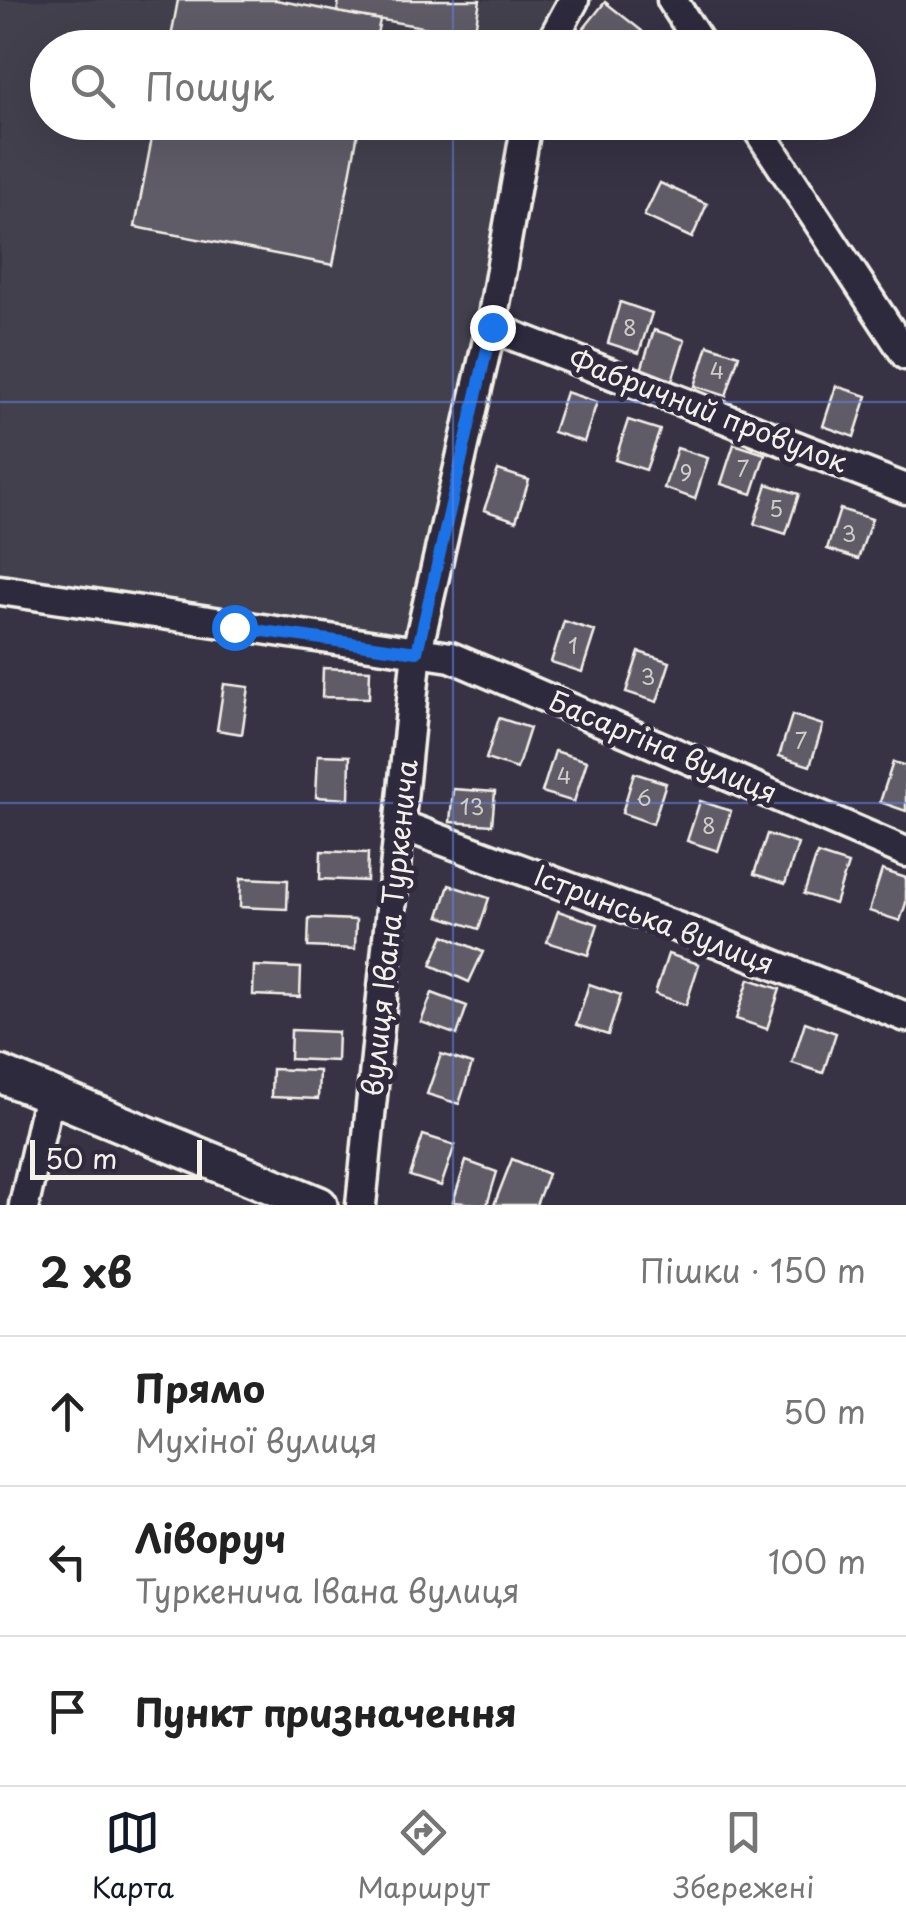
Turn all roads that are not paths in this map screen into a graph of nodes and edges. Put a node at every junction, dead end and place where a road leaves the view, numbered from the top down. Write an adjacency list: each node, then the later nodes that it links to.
1 (574, 0): 3 (street)
2 (672, 0): 4 (street)
3 (558, 30)
4 (691, 30)
5 (524, 140): 7 (street, вулиця Івана Туркенича)
6 (764, 140): 8 (street)
7 (501, 331): 9 (street, Фабричний провулок); 11 (street, вулиця Івана Туркенича)
8 (906, 354)
9 (906, 489)
10 (0, 590): 11 (street, Басаргіна вулиця)
11 (417, 652): 12 (street, вулиця Івана Туркенича); 13 (street, Басаргіна вулиця)
12 (402, 825): 14 (street, Істринська вулиця); 19 (street, вулиця Івана Туркенича)
13 (906, 852)
14 (906, 1017)
15 (0, 1074): 16 (main road)
16 (49, 1094): 17 (street); 18 (main road)
17 (24, 1205)
18 (318, 1205)
19 (361, 1205)

